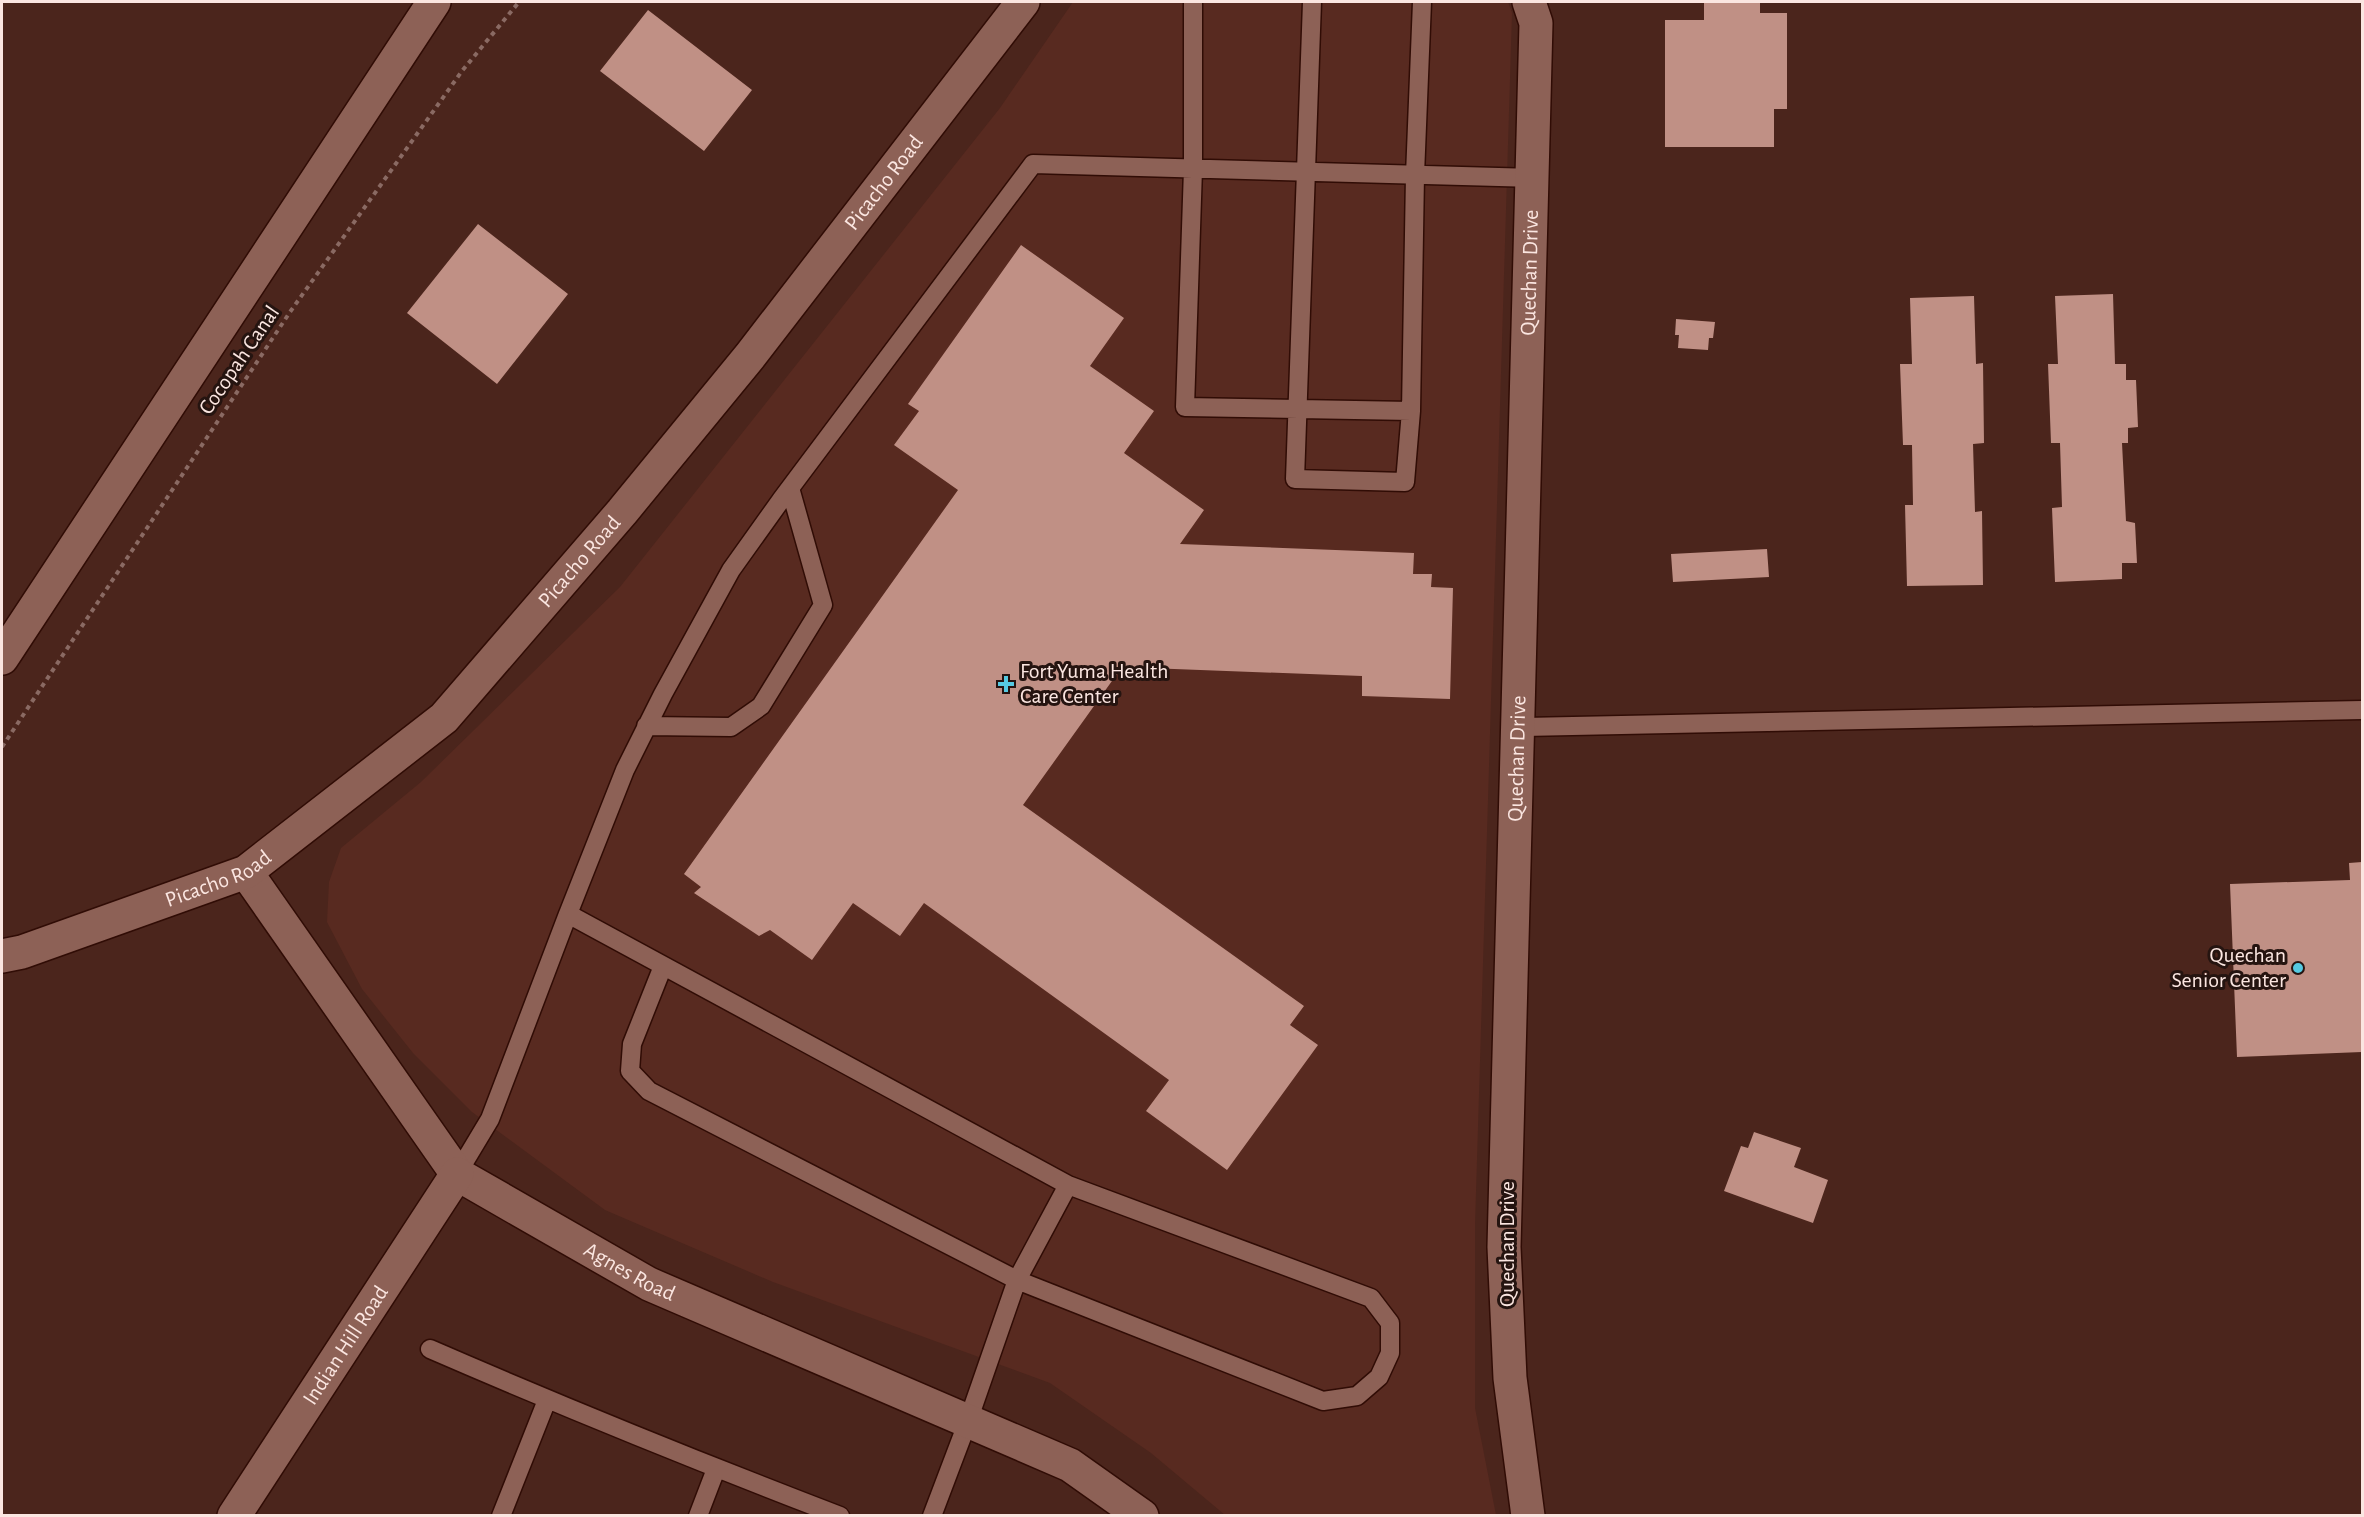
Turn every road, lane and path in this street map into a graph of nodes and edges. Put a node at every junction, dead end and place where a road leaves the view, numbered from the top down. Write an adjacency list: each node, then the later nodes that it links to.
1 (434, 2): 15 (street)
2 (519, 2): 19 (path, Cocopah Canal)
3 (1023, 2): 20 (street, Picacho Road)
4 (1193, 2): 8 (lane)
5 (1311, 2): 9 (lane)
6 (1422, 2): 10 (lane)
7 (1529, 2): 11 (street, Quechan Drive)
8 (1193, 169): 9 (lane); 12 (lane); 14 (lane)
9 (1304, 172): 10 (lane); 12 (lane)
10 (1415, 175): 11 (lane); 13 (lane)
11 (1532, 178): 18 (street, Quechan Drive)
12 (1297, 409): 13 (lane); 13 (lane)
13 (1411, 411)
14 (790, 488): 17 (lane); 17 (lane)
15 (2, 658)
16 (2362, 710): 18 (lane)
17 (646, 726): 21 (lane)
18 (1518, 727): 37 (street, Quechan Drive)
19 (2, 747)
20 (246, 872): 22 (street, Picacho Road); 24 (street, Agnes Road)
21 (568, 914): 23 (lane); 24 (lane)
22 (2, 956)
23 (663, 966): 25 (lane); 26 (lane)
24 (457, 1174): 29 (street, Agnes Road); 31 (street, Indian Hill Road)
25 (1068, 1185): 26 (lane); 26 (lane)
26 (1017, 1280): 29 (lane)
27 (430, 1349): 28 (lane)
28 (547, 1400): 30 (lane); 32 (lane)
29 (968, 1421): 35 (lane); 36 (street, Agnes Road)
30 (716, 1469): 33 (lane); 34 (lane)
31 (234, 1515)
32 (501, 1515)
33 (698, 1515)
34 (840, 1515)
35 (932, 1515)
36 (1142, 1515)
37 (1528, 1515)

